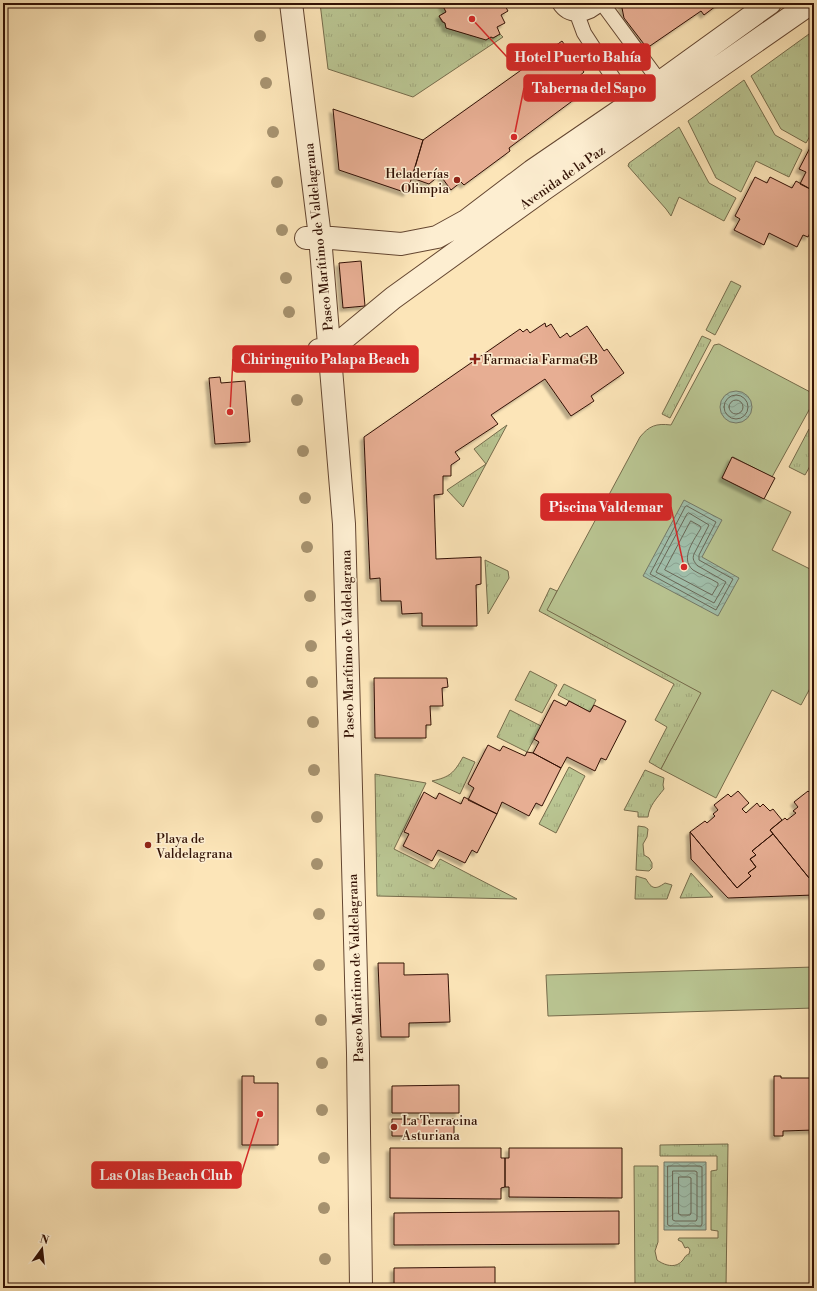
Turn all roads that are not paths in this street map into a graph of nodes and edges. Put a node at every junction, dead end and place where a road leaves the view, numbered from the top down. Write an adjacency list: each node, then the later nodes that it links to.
1 (278, 3): 10 (street, Paseo Marítimo de Valdelagrana)
2 (291, 3): 10 (street, Paseo Marítimo de Valdelagrana)
3 (559, 3): 7 (lane)
4 (601, 3): 7 (lane); 8 (lane)
5 (770, 3): 8 (street, Avenida de la Paz)
6 (811, 3): 11 (street, Avenida de la Paz)
7 (577, 14): 9 (lane)
8 (660, 82): 9 (street, Avenida de la Paz)
9 (630, 104): 10 (street, Avenida de la Paz)
10 (313, 238): 11 (street, Paseo Marítimo de Valdelagrana)
11 (323, 350): 12 (street, Paseo Marítimo de Valdelagrana); 13 (street, Paseo Marítimo de Valdelagrana)
12 (347, 1288)
13 (361, 1288)

